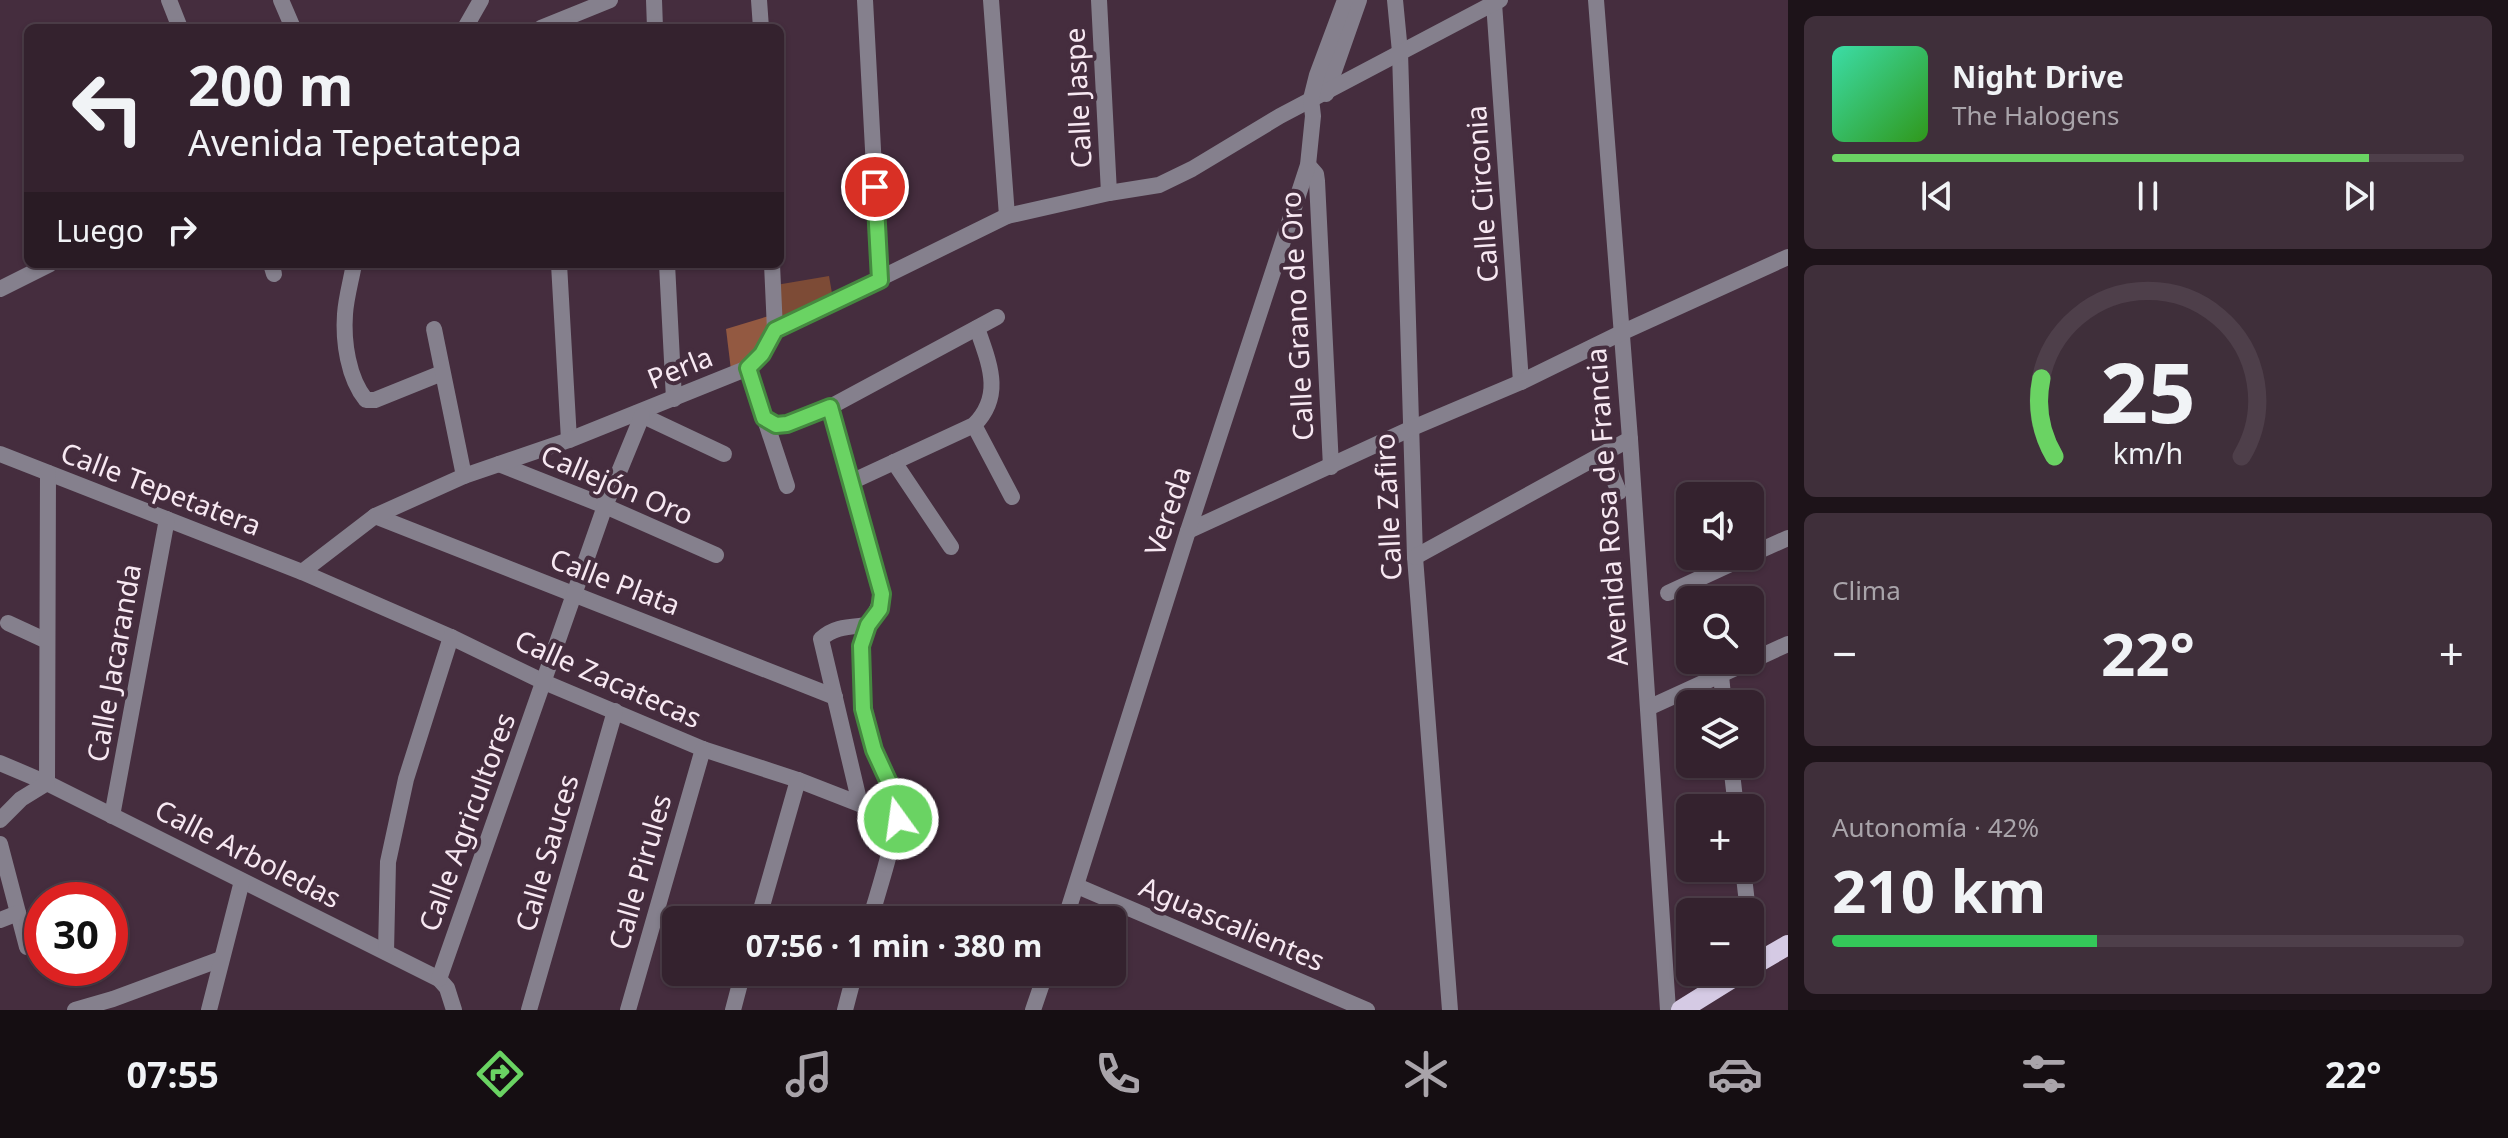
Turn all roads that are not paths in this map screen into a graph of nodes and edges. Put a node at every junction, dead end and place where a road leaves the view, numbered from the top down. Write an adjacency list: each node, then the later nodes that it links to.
1 (169, 0): 16 (street)
2 (281, 0): 17 (street)
3 (481, 0): 18 (street)
4 (610, 0): 15 (street)
5 (654, 0): 20 (street)
6 (759, 0): 21 (street)
7 (865, 0): 34 (street)
8 (991, 0): 27 (street)
9 (1099, 0): 26 (street, Calle Jaspe)
10 (1345, 0): 24 (street, Vereda)
11 (1359, 0): 23 (street)
12 (1395, 0): 22 (street, Calle Zafiro)
13 (1596, 0): 40 (street, Avenida Rosa de Francia)
14 (1497, 1): 22 (street); 43 (street, Calle Circonia)
15 (591, 4): 19 (street)
16 (178, 24)
17 (291, 24)
18 (467, 24)
19 (550, 24)
20 (655, 24)
21 (761, 24)
22 (1400, 52): 23 (street); 49 (street, Calle Zafiro)
23 (1328, 90): 24 (street)
24 (1312, 108): 25 (street, Vereda); 26 (street)
25 (1308, 165): 57 (street, Calle Grano de Oro); 67 (street, Vereda)
26 (1109, 193): 27 (street)
27 (1007, 216): 34 (street)
28 (1788, 257): 40 (street)
29 (42, 268): 35 (street)
30 (353, 268): 42 (street)
31 (559, 268): 51 (street)
32 (667, 268): 44 (street)
33 (772, 268): 39 (street)
34 (880, 280): 39 (street)
35 (0, 289)
36 (997, 317): 37 (street)
37 (977, 328): 45 (street); 48 (street)
38 (434, 329): 42 (street)
39 (775, 330): 41 (street, Perla)
40 (1621, 333): 43 (street); 50 (street, Avenida Rosa de Francia)
41 (748, 368): 44 (street, Perla); 47 (street)
42 (442, 373): 59 (street)
43 (1521, 382): 49 (street)
44 (674, 399): 46 (street, Perla)
45 (830, 407): 47 (street); 60 (street)
46 (639, 415): 51 (street, Perla); 53 (street); 64 (street, Calle Agricultores)
47 (764, 418): 61 (street)
48 (974, 425): 55 (street); 63 (street)
49 (1410, 429): 57 (street); 72 (street, Calle Zafiro)
50 (1630, 439): 54 (street); 86 (street, Avenida Rosa de Francia)
51 (569, 440): 56 (street, Perla)
52 (0, 454): 58 (street, Calle Tepetatera)
53 (724, 454)
54 (1603, 454): 62 (street); 72 (street)
55 (894, 462): 60 (street); 69 (street)
56 (499, 464): 59 (street, Perla); 64 (street, Callejón Oro)
57 (1331, 467): 67 (street)
58 (48, 473): 66 (street, Calle Tepetatera); 80 (street)
59 (464, 476): 65 (street, Perla)
60 (851, 482): 78 (street)
61 (787, 486)
62 (1619, 492)
63 (1012, 497)
64 (605, 506): 71 (street, Callejón Oro); 76 (street, Calle Agricultores)
65 (375, 516): 74 (street, Perla); 76 (street, Calle Plata)
66 (167, 519): 74 (street, Calle Tepetatera); 93 (street, Calle Jacaranda)
67 (1188, 531): 98 (street, Vereda)
68 (1788, 538): 70 (street)
69 (951, 547)
70 (1764, 549)
71 (716, 555)
72 (1415, 557): 124 (street, Calle Zafiro)
73 (1718, 570): 75 (street)
74 (302, 572): 79 (street, Calle Zacatecas)
75 (1668, 593)
76 (574, 594): 83 (street, Calle Agricultores); 85 (street, Calle Plata)
77 (8, 623): 80 (street)
78 (868, 625): 85 (street); 94 (street)
79 (451, 637): 83 (street, Calle Zacatecas); 106 (street)
80 (47, 641): 91 (street)
81 (1788, 644): 82 (street)
82 (1721, 676): 84 (street); 86 (street)
83 (544, 682): 87 (street, Calle Zacatecas); 109 (street, Calle Agricultores)
84 (1722, 690)
85 (835, 697): 92 (street)
86 (1648, 708): 125 (street, Avenida Rosa de Francia)
87 (615, 711): 88 (street, Calle Zacatecas); 118 (street, Calle Sauces)
88 (703, 749): 90 (street, Calle Zacatecas); 119 (street, Calle Pirules)
89 (0, 763): 91 (street, Calle Arboledas)
90 (798, 780): 92 (street, Calle Zacatecas); 99 (street)
91 (47, 783): 93 (street, Calle Arboledas); 95 (street)
92 (860, 804): 94 (street, Calle Zacatecas)
93 (112, 816): 97 (street, Calle Arboledas)
94 (898, 819): 100 (street)
95 (0, 820)
96 (0, 844): 102 (street)
97 (242, 881): 106 (street, Calle Arboledas); 107 (street)
98 (1077, 886): 101 (street, Vereda); 114 (street, Aguascalientes)
99 (762, 906)
100 (874, 906)
101 (1070, 906)
102 (18, 913): 103 (street); 104 (street)
103 (0, 920)
104 (24, 936)
105 (1788, 945): 108 (main road)
106 (386, 952): 109 (street, Calle Arboledas)
107 (221, 959): 115 (street); 116 (street)
108 (1764, 959)
109 (439, 979): 117 (street)
110 (739, 986): 120 (street)
111 (851, 986): 121 (street)
112 (1041, 986): 122 (street)
113 (1720, 986): 126 (main road)
114 (1340, 1005): 123 (street, Aguascalientes)
115 (75, 1010)
116 (209, 1010)
117 (454, 1010)
118 (529, 1010)
119 (628, 1010)
120 (733, 1010)
121 (845, 1010)
122 (1033, 1010)
123 (1367, 1010)
124 (1450, 1010)
125 (1668, 1010)
126 (1681, 1010)

